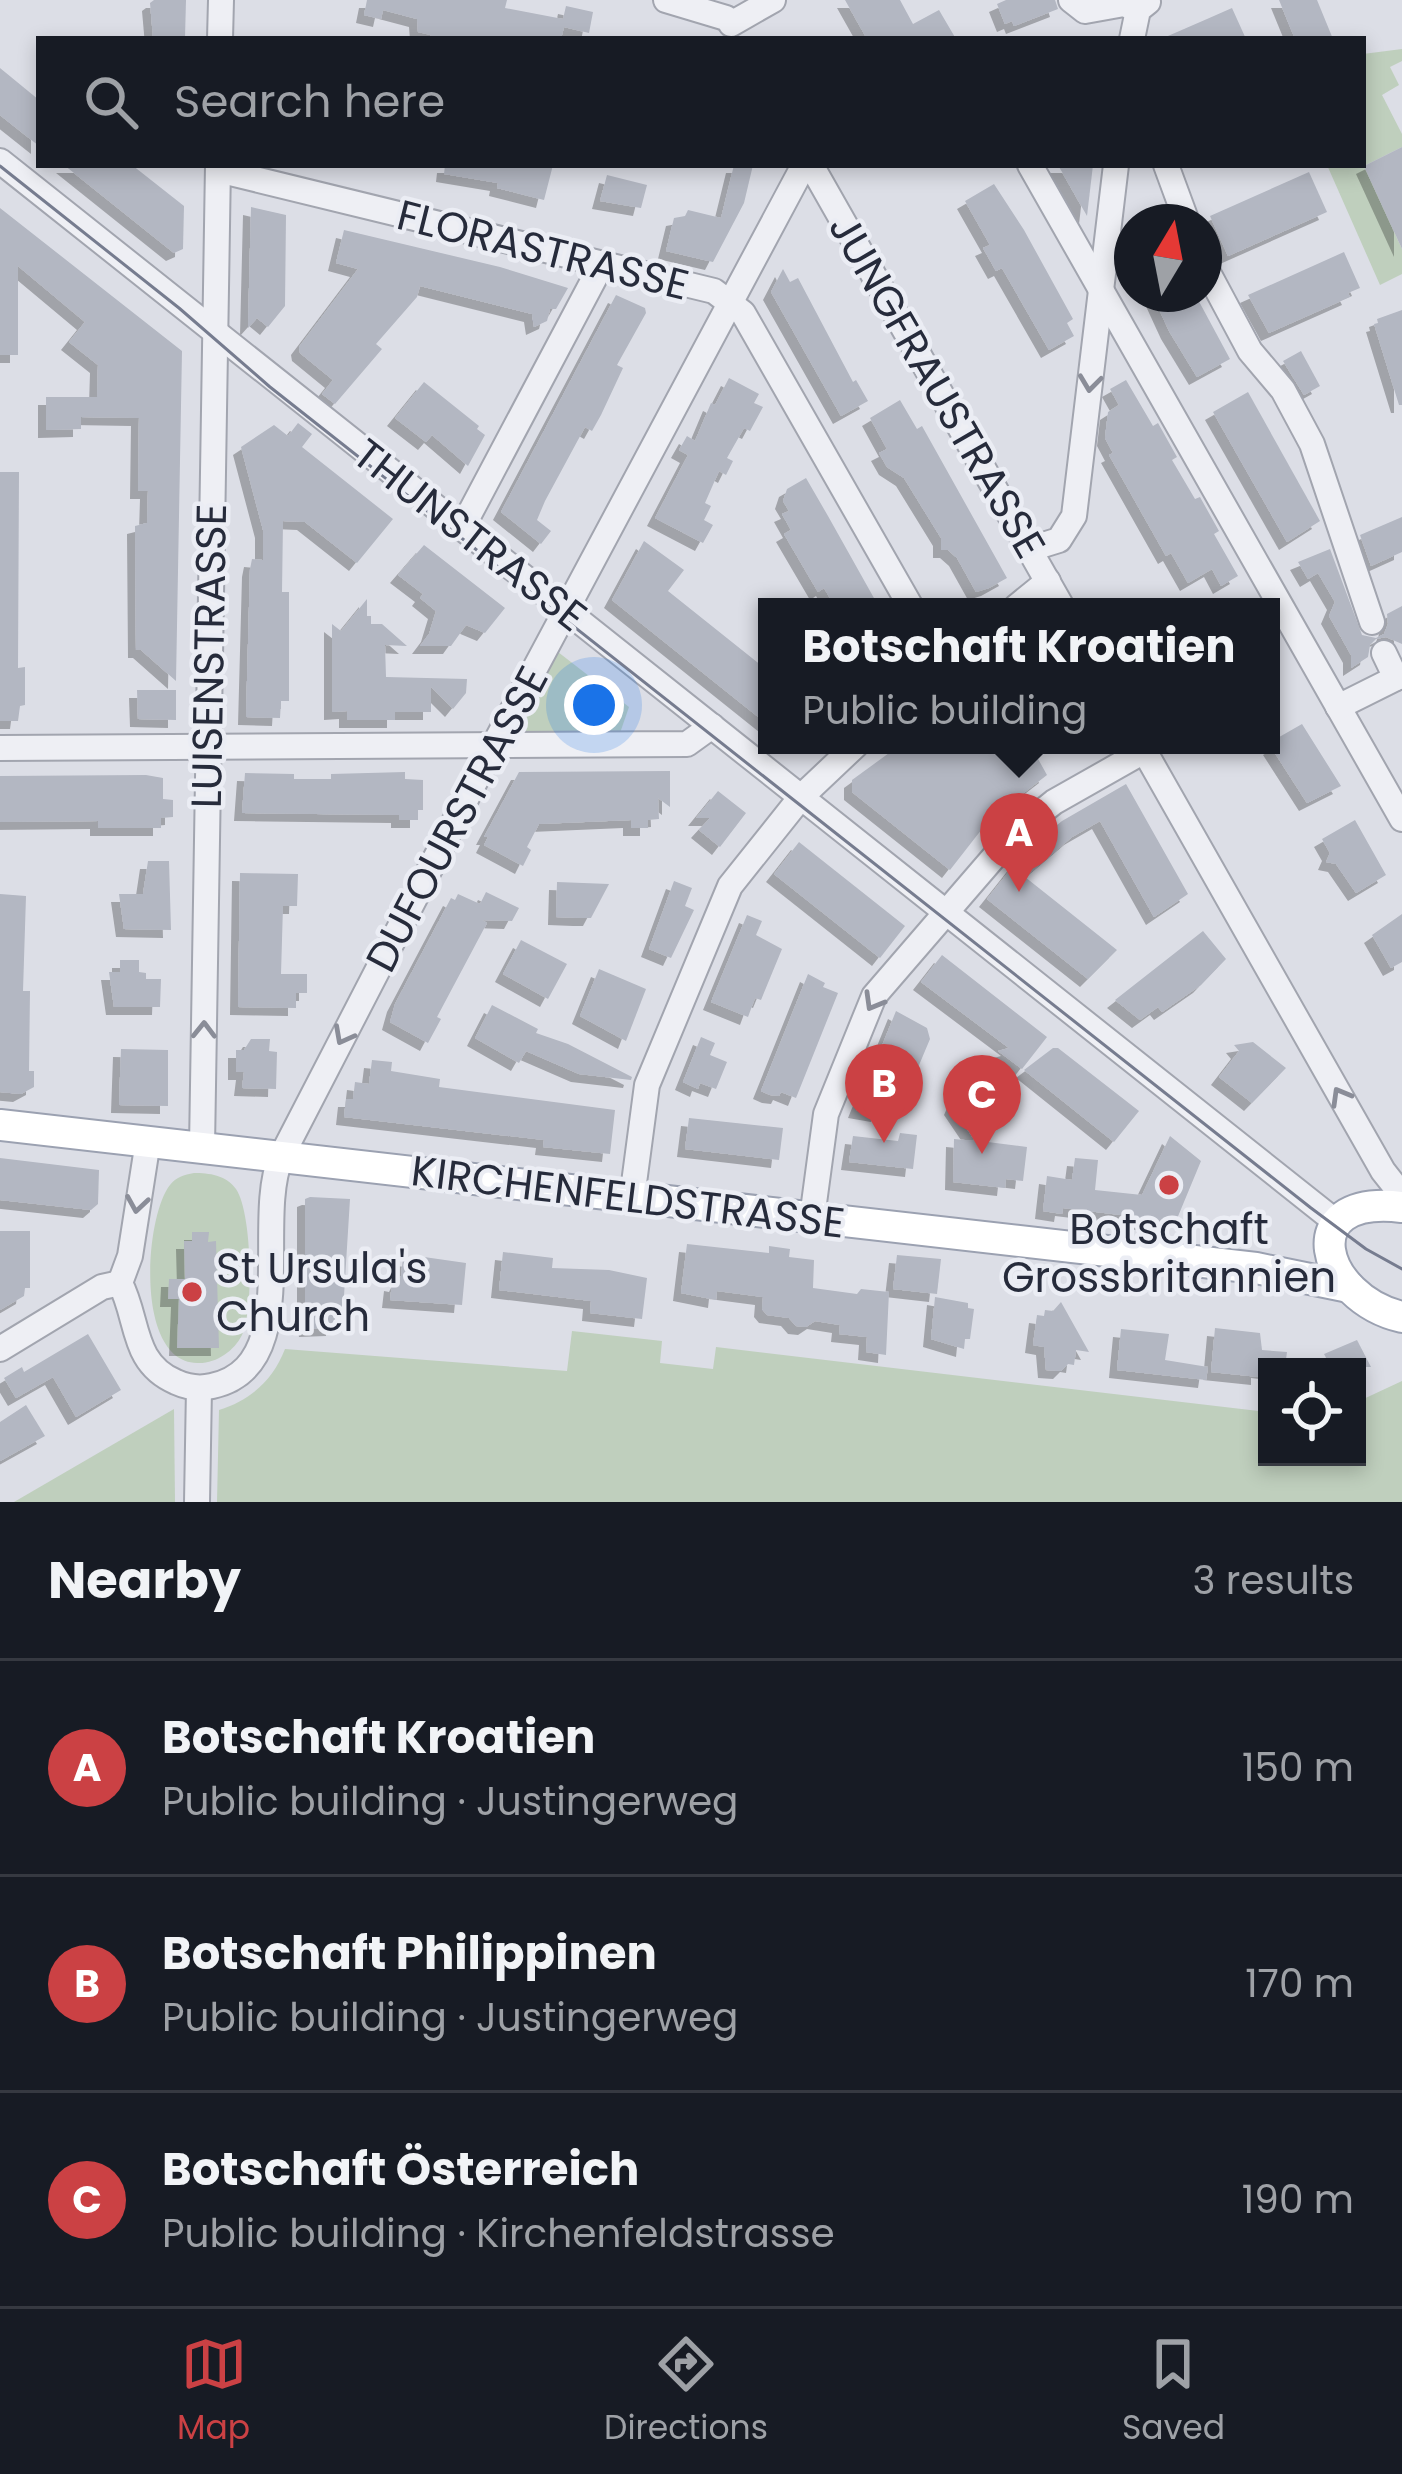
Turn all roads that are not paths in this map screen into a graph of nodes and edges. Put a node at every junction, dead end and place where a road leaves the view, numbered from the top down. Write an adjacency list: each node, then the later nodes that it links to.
1 (221, 0): 7 (street)
2 (666, 0): 6 (street)
3 (773, 0): 6 (street)
4 (1071, 0): 5 (street)
5 (1144, 5): 8 (street)
6 (731, 20)
7 (220, 36)
8 (1133, 36)
9 (0, 161): 21 (street, THUNSTRASSE)
10 (218, 168): 17 (street, FLORASTRASSE); 21 (street, LUISENSTRASSE)
11 (806, 168): 20 (street, DUFOURSTRASSE)
12 (810, 168): 23 (street, JUNGFRAUSTRASSE)
13 (1032, 168): 18 (street)
14 (1116, 168): 18 (street)
15 (1167, 168): 16 (street)
16 (1180, 204)
17 (602, 264): 20 (street, FLORASTRASSE); 22 (street)
18 (1101, 289): 23 (street, one-way to 23); 28 (street)
19 (1222, 299): 31 (street)
20 (730, 303): 25 (street, FLORASTRASSE); 30 (street, DUFOURSTRASSE)
21 (214, 332): 22 (street, THUNSTRASSE); 37 (street, LUISENSTRASSE)
22 (462, 528): 30 (street, THUNSTRASSE)
23 (1030, 549): 24 (street, JUNGFRAUSTRASSE)
24 (1048, 581): 26 (street); 27 (street, JUNGFRAUSTRASSE)
25 (906, 598)
26 (1027, 598)
27 (1057, 598)
28 (1276, 598)
29 (1280, 605): 34 (street)
30 (566, 611): 35 (street, THUNSTRASSE); 36 (street, DUFOURSTRASSE)
31 (1372, 622)
32 (1384, 653): 33 (street)
33 (1399, 676): 34 (street)
34 (1338, 707): 43 (street)
35 (712, 726): 36 (street); 42 (street, THUNSTRASSE)
36 (494, 746): 37 (street); 48 (street, DUFOURSTRASSE, one-way to 48)
37 (208, 747): 38 (street); 47 (street, LUISENSTRASSE, one-way to 37)
38 (0, 748)
39 (846, 754): 42 (street)
40 (1133, 754): 44 (street)
41 (1146, 754): 49 (street, one-way to 41)
42 (801, 797): 44 (street, THUNSTRASSE); 50 (street)
43 (1402, 820)
44 (946, 912): 52 (street, one-way to 52); 53 (street, THUNSTRASSE)
45 (0, 1125): 46 (main road, KIRCHENFELDSTRASSE)
46 (148, 1141): 47 (main road, KIRCHENFELDSTRASSE); 55 (street, one-way to 55)
47 (202, 1147): 48 (main road, KIRCHENFELDSTRASSE)
48 (281, 1156): 50 (main road, KIRCHENFELDSTRASSE); 59 (street, DUFOURSTRASSE)
49 (1402, 1195)
50 (632, 1198): 52 (main road, KIRCHENFELDSTRASSE)
51 (1402, 1207): 53 (main road, KIRCHENFELDSTRASSE)
52 (812, 1218): 54 (main road, KIRCHENFELDSTRASSE)
53 (1332, 1237): 54 (main road, KIRCHENFELDSTRASSE); 56 (main road)
54 (1256, 1268): 56 (main road, KIRCHENFELDSTRASSE)
55 (124, 1274): 58 (street); 59 (street)
56 (1349, 1287): 57 (main road)
57 (1402, 1317)
58 (0, 1348)
59 (199, 1388): 60 (street)
60 (197, 1502)

